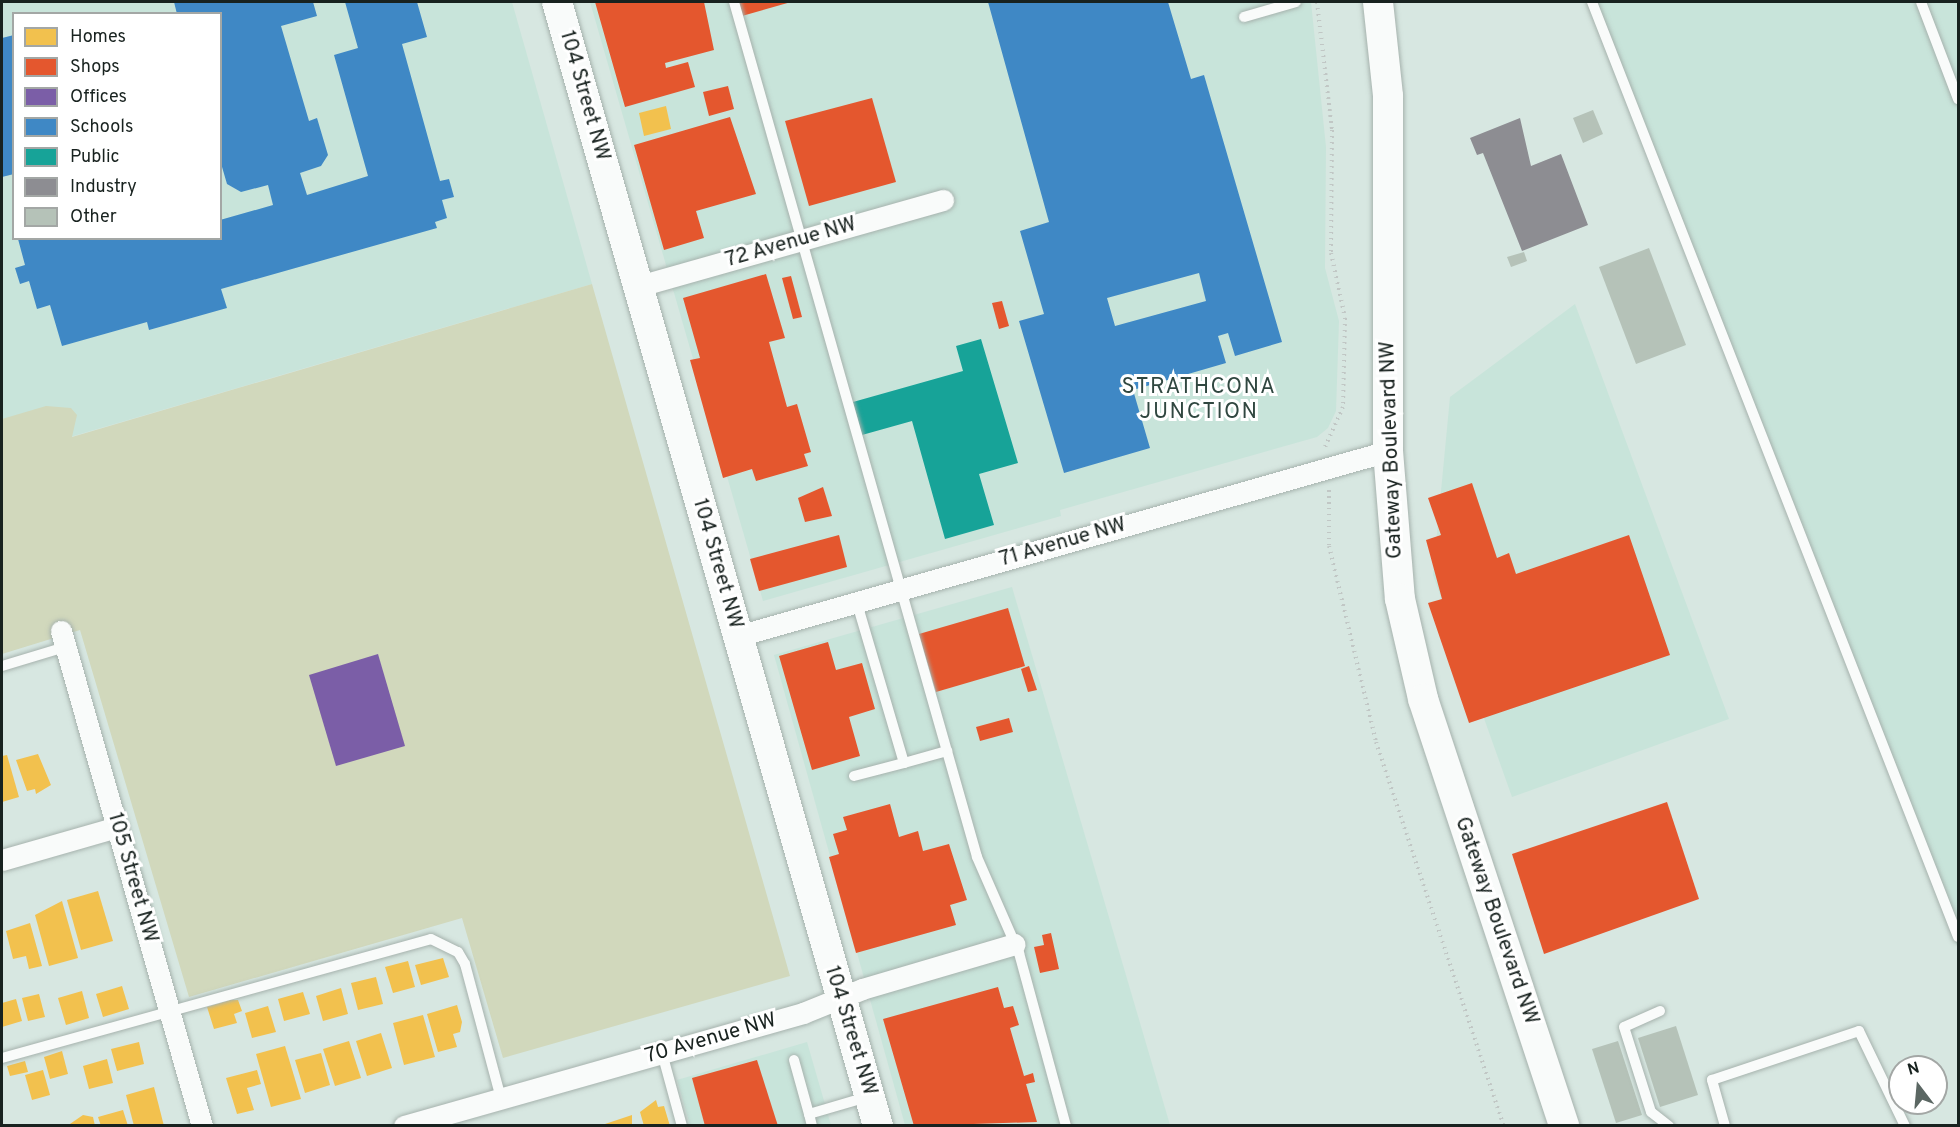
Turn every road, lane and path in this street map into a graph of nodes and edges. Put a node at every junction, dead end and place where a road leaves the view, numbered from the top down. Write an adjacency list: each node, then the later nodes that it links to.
1 (557, 2): 12 (main road, 104 Street NW)
2 (734, 2): 11 (lane)
3 (1296, 2): 8 (lane)
4 (1317, 2): 13 (path)
5 (1378, 2): 14 (main road, Gateway Boulevard NW)
6 (1592, 2): 26 (lane)
7 (1922, 2): 9 (lane)
8 (1244, 17)
9 (1959, 99)
10 (943, 200): 11 (street, 72 Avenue NW)
11 (802, 239): 12 (street, 72 Avenue NW); 16 (lane)
12 (639, 286): 18 (main road, 104 Street NW)
13 (1324, 440)
14 (1388, 451): 16 (street, 71 Avenue NW); 43 (main road, Gateway Boulevard NW)
15 (1330, 495): 42 (path)
16 (902, 589): 17 (street, 71 Avenue NW); 21 (lane)
17 (857, 603): 18 (street, 71 Avenue NW); 22 (lane)
18 (738, 636): 28 (main road, 104 Street NW)
19 (63, 639): 20 (lane); 24 (street, 105 Street NW)
20 (2, 666)
21 (947, 751): 22 (lane); 27 (lane)
22 (904, 763): 23 (lane)
23 (854, 776)
24 (117, 827): 25 (street); 29 (street, 105 Street NW)
25 (2, 860)
26 (1959, 937)
27 (1015, 944): 28 (street, 70 Avenue NW); 41 (lane)
28 (841, 1002): 31 (street, 70 Avenue NW); 34 (main road, 104 Street NW)
29 (170, 1011): 32 (lane); 35 (lane); 37 (street, 105 Street NW)
30 (1660, 1011): 44 (lane)
31 (662, 1053): 35 (street, 70 Avenue NW); 39 (lane)
32 (2, 1058)
33 (794, 1060): 36 (lane)
34 (870, 1096): 36 (lane); 40 (main road, 104 Street NW)
35 (501, 1098): 38 (street, 70 Avenue NW)
36 (811, 1120)
37 (202, 1125)
38 (404, 1125)
39 (682, 1125)
40 (878, 1125)
41 (1066, 1125)
42 (1504, 1125)
43 (1564, 1125)
44 (1669, 1125)
45 (1725, 1125): 46 (lane)
46 (1905, 1125)

